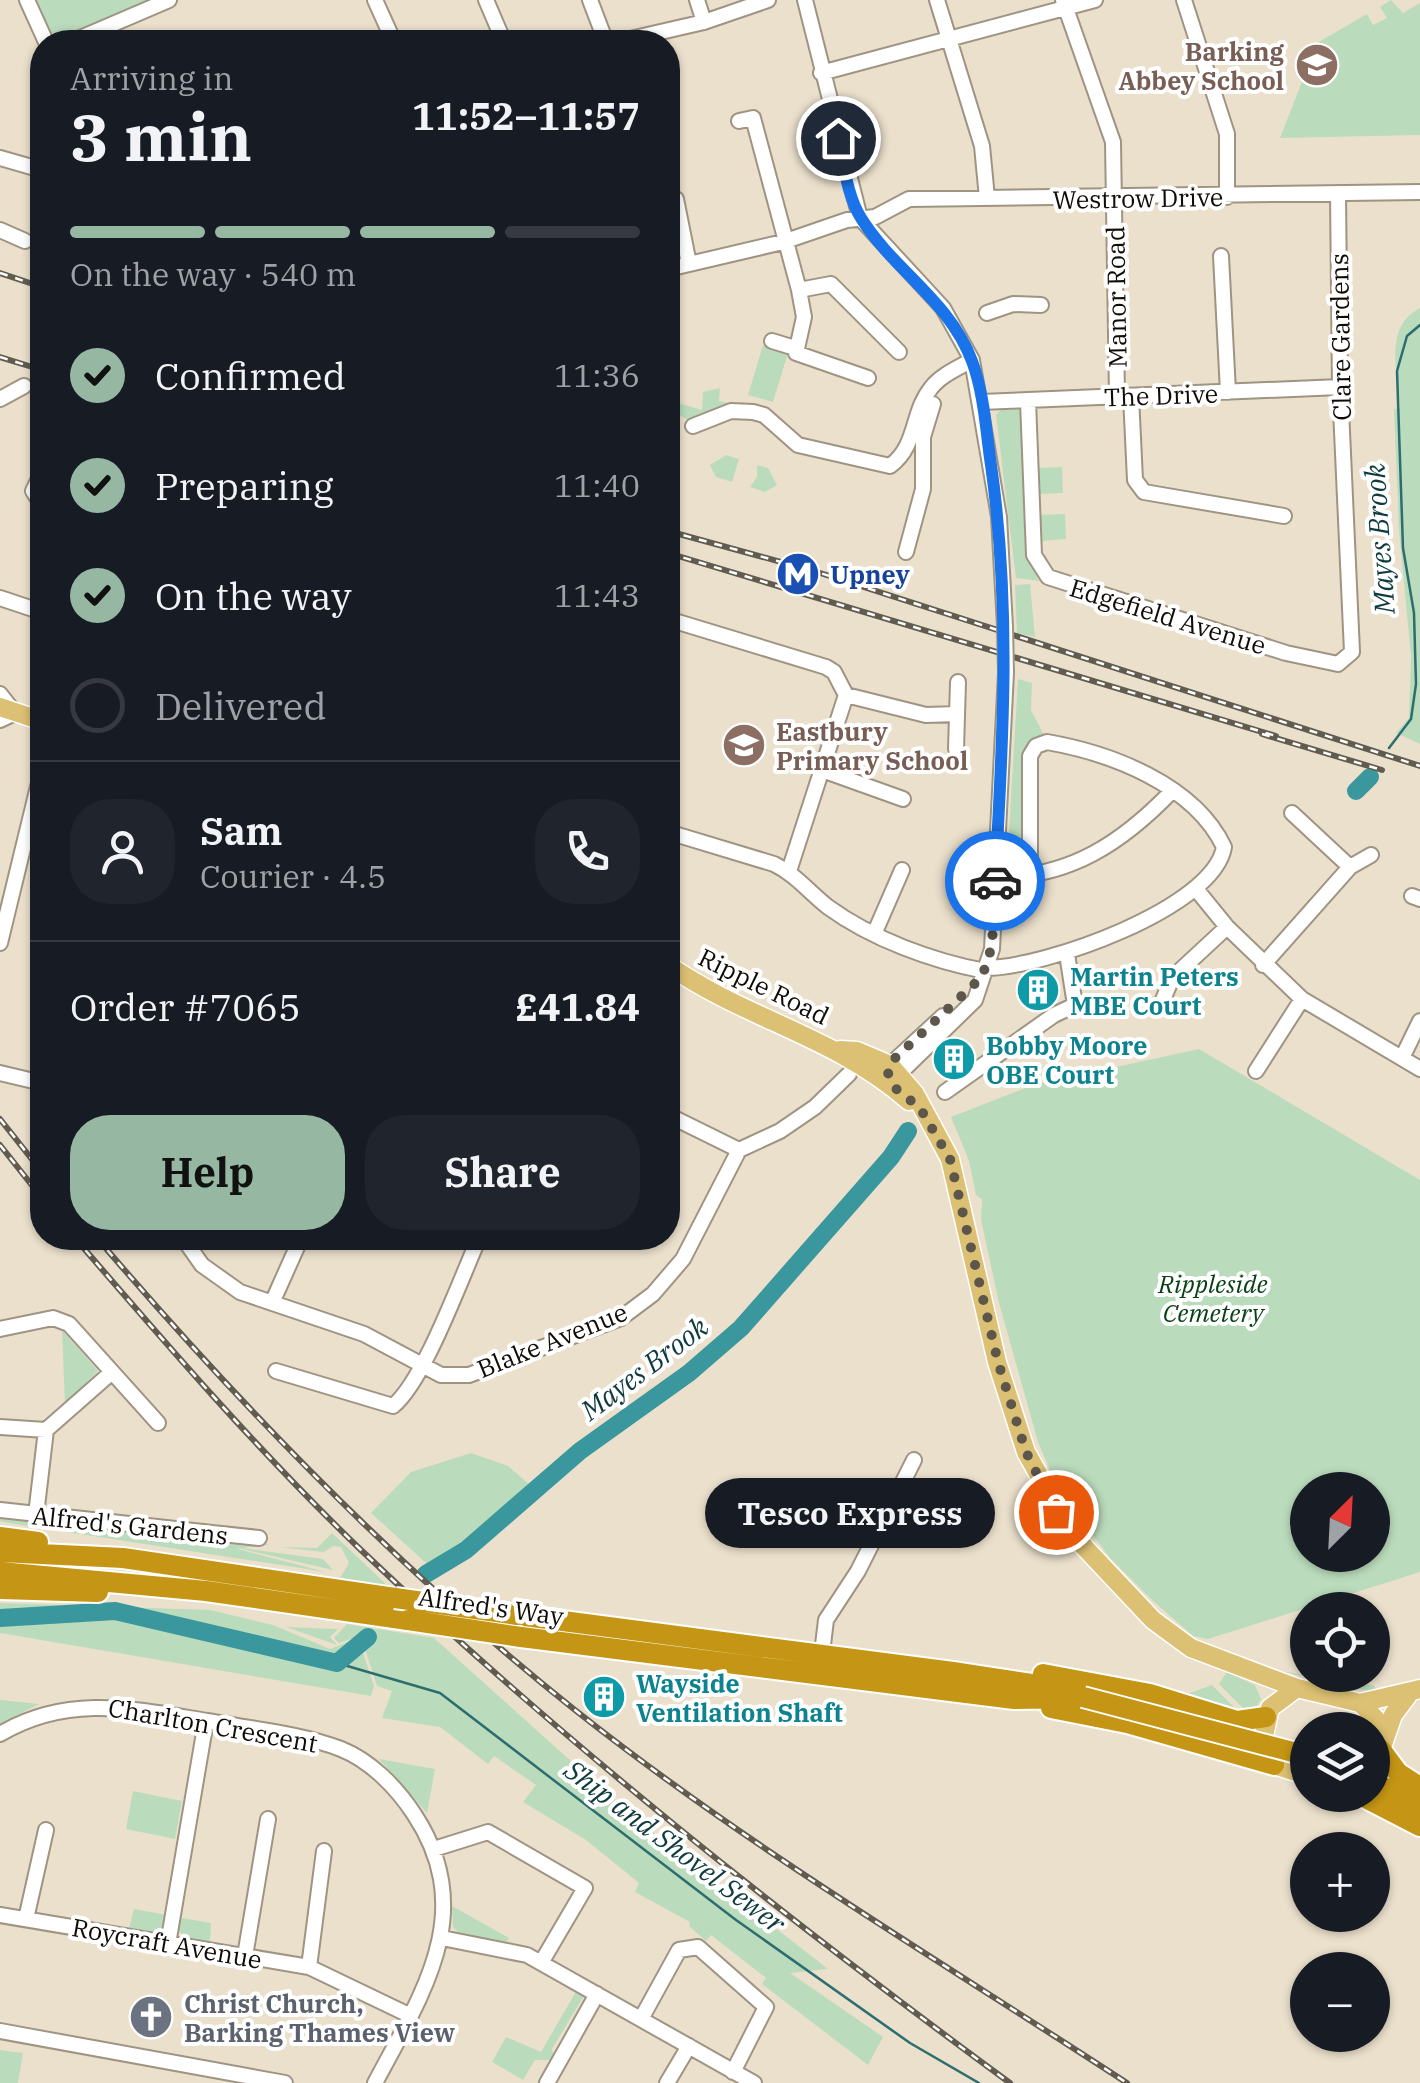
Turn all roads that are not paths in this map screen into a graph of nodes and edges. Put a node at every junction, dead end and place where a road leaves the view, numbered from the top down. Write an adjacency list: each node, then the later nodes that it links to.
1 (27, 0): 14 (street)
2 (170, 0): 15 (street)
3 (375, 0): 16 (street)
4 (486, 0): 17 (street)
5 (590, 0): 18 (street)
6 (697, 0): 13 (street)
7 (805, 0): 21 (street)
8 (938, 0): 20 (street)
9 (1095, 0): 12 (street)
10 (1184, 0): 27 (street)
11 (764, 1): 13 (street)
12 (1064, 5): 20 (street); 29 (street, Manor Road)
13 (704, 22): 19 (street)
14 (41, 30)
15 (99, 30)
16 (389, 30)
17 (499, 30)
18 (601, 30)
19 (669, 30)
20 (948, 42): 21 (street); 28 (street)
21 (822, 73): 30 (street)
22 (739, 121): 34 (street)
23 (0, 158): 24 (street)
24 (30, 167)
25 (1420, 192): 26 (street, Westrow Drive)
26 (1338, 193): 27 (street, Westrow Drive); 47 (street, Clare Gardens)
27 (1227, 197): 29 (street, Westrow Drive)
28 (987, 198): 29 (street, Westrow Drive); 30 (street, Westrow Drive)
29 (1114, 198): 49 (street, Manor Road)
30 (860, 218): 34 (street, Westrow Drive); 44 (street)
31 (680, 219): 36 (street)
32 (0, 230): 33 (street)
33 (25, 242)
34 (783, 242): 36 (street, Westrow Drive); 38 (street)
35 (1221, 256): 48 (street)
36 (689, 264): 37 (street, Westrow Drive)
37 (680, 266)
38 (799, 290): 42 (street); 43 (street)
39 (1041, 305): 40 (street)
40 (988, 313)
41 (772, 341): 42 (street)
42 (795, 348): 45 (street)
43 (898, 352)
44 (972, 360): 52 (street); 55 (street)
45 (868, 378)
46 (24, 386): 50 (street)
47 (1340, 387): 48 (street, The Drive); 62 (street, Clare Gardens)
48 (1228, 392): 49 (street, The Drive)
49 (1124, 396): 51 (street, The Drive); 57 (street, Manor Road)
50 (0, 399)
51 (1028, 401): 52 (street, The Drive); 62 (street, Edgefield Avenue)
52 (981, 402): 80 (street, bridge)
53 (932, 404): 56 (street)
54 (693, 426): 55 (street)
55 (910, 446): 56 (street)
56 (922, 460): 58 (street)
57 (1284, 516)
58 (906, 552)
59 (0, 598): 60 (street)
60 (30, 608)
61 (680, 622): 65 (street)
62 (1348, 660)
63 (958, 682): 67 (street)
64 (0, 694): 66 (street)
65 (846, 695): 67 (street); 70 (street)
66 (5, 713): 68 (main road)
67 (957, 714): 69 (street)
68 (30, 718)
69 (956, 749)
70 (822, 770): 72 (street); 79 (street)
71 (1172, 790): 81 (street); 81 (street); 82 (street)
72 (903, 799)
73 (1292, 814): 77 (street)
74 (30, 819): 85 (street)
75 (680, 836): 79 (street)
76 (1371, 855): 77 (street)
77 (1350, 867): 87 (street)
78 (902, 870): 84 (street)
79 (789, 871): 84 (street)
80 (996, 877): 81 (street); 89 (street)
81 (1030, 878)
82 (1196, 889): 83 (street); 86 (street)
83 (1227, 927): 87 (street); 93 (street)
84 (875, 932): 89 (street)
85 (0, 943)
86 (1067, 954): 89 (street); 92 (street)
87 (1263, 965): 90 (street)
88 (680, 972): 100 (main road, Ripple Road)
89 (984, 972): 100 (street)
90 (1302, 998): 95 (street); 97 (street)
91 (1113, 1004): 92 (street)
92 (1074, 1006): 102 (street)
93 (1160, 1007)
94 (1420, 1021): 95 (street)
95 (1402, 1058): 96 (street)
96 (1420, 1069)
97 (1256, 1071)
98 (0, 1073): 101 (street)
99 (849, 1074): 104 (street)
100 (890, 1075): 128 (main road, Ripple Road)
101 (30, 1079)
102 (946, 1092)
103 (680, 1121): 104 (street)
104 (738, 1150): 110 (street, Blake Avenue)
105 (192, 1250): 108 (street, Blake Avenue)
106 (296, 1250): 108 (street)
107 (474, 1250): 110 (street)
108 (272, 1303): 110 (street, Blake Avenue)
109 (0, 1329): 111 (street)
110 (422, 1364): 112 (street)
111 (112, 1372): 113 (street); 115 (street)
112 (276, 1372)
113 (158, 1423)
114 (0, 1426): 115 (street)
115 (46, 1430): 118 (street)
116 (914, 1460): 126 (street)
117 (0, 1510): 118 (street, Alfred's Gardens)
118 (36, 1515): 120 (street, Alfred's Gardens)
119 (0, 1538): 122 (highway)
120 (260, 1538)
121 (0, 1552): 122 (highway, Alfred's Way)
122 (123, 1558): 126 (highway, Alfred's Way, bridge)
123 (0, 1572): 124 (highway, Alfred's Way)
124 (128, 1582): 125 (highway); 133 (highway, Alfred's Way, bridge)
125 (0, 1589)
126 (822, 1653): 127 (highway, Alfred's Way)
127 (888, 1664): 134 (highway); 137 (highway)
128 (1254, 1673): 129 (main road, Ripple Road); 137 (main road)
129 (1290, 1686)
130 (1292, 1692): 137 (main road)
131 (1314, 1692): 135 (main road, Ripple Road)
132 (1414, 1692): 135 (main road); 139 (main road)
133 (975, 1694): 134 (highway); 143 (highway)
134 (1083, 1697): 141 (highway, bridge)
135 (1360, 1703): 136 (main road)
136 (1369, 1712)
137 (1268, 1713): 143 (main road)
138 (206, 1721): 140 (street, Charlton Crescent); 152 (street, Charlton Crescent); 157 (street)
139 (1390, 1721)
140 (0, 1734)
141 (1290, 1751)
142 (1390, 1758): 146 (highway)
143 (1274, 1765): 144 (main road)
144 (1290, 1770)
145 (1390, 1788): 147 (highway)
146 (1420, 1788)
147 (1420, 1806)
148 (1390, 1810): 150 (highway)
149 (268, 1819): 158 (street)
150 (1420, 1826)
151 (46, 1830): 155 (street)
152 (434, 1849): 156 (street, Charlton Crescent); 159 (street)
153 (324, 1851): 160 (street)
154 (0, 1915): 155 (street, Roycraft Avenue)
155 (26, 1919): 157 (street, Roycraft Avenue)
156 (442, 1938): 159 (street); 162 (street, Charlton Crescent)
157 (168, 1944): 158 (street, Roycraft Avenue)
158 (245, 1956): 160 (street, Roycraft Avenue)
159 (541, 1962): 161 (street)
160 (309, 1967): 162 (street, Roycraft Avenue)
161 (597, 1994): 163 (street); 170 (street)
162 (410, 2016): 169 (street, Charlton Crescent)
163 (640, 2019): 165 (street); 166 (street)
164 (0, 2031): 167 (street)
165 (688, 2046): 166 (street); 171 (street)
166 (734, 2072): 172 (street)
167 (229, 2077): 168 (street)
168 (285, 2083)
169 (375, 2083)
170 (546, 2083)
171 (667, 2083)
172 (754, 2083)

